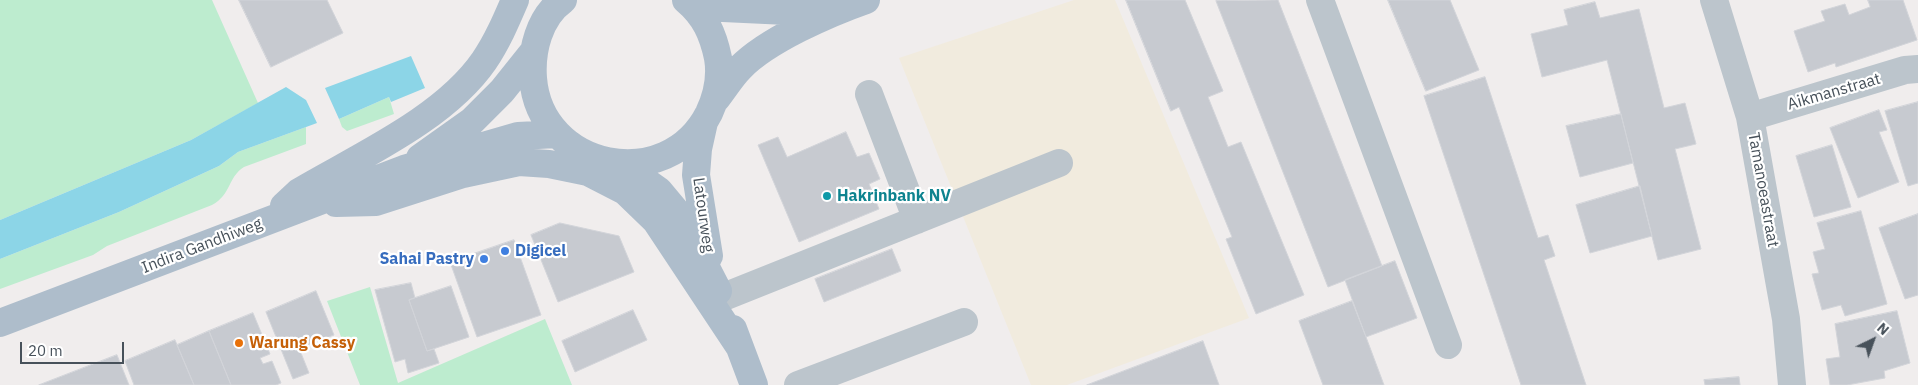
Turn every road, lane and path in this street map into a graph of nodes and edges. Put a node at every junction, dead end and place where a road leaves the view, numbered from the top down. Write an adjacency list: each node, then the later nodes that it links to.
1 (515, 0): 20 (main road)
2 (548, 0): 9 (main road)
3 (562, 0): 9 (main road, Indira Gandhiweg)
4 (686, 0): 8 (main road); 12 (main road, Latourweg)
5 (866, 0): 8 (main road)
6 (1320, 0): 24 (street)
7 (1714, 0): 13 (street, Tamanoeastraat)
8 (830, 13): 12 (main road)
9 (537, 40): 14 (main road); 17 (main road, Indira Gandhiweg)
10 (1918, 69): 13 (street, Aikmanstraat)
11 (869, 94): 19 (street)
12 (709, 112): 16 (main road); 21 (main road, Latourweg)
13 (1750, 117): 28 (street, Tamanoeastraat)
14 (557, 134): 16 (main road); 17 (main road, Indira Gandhiweg)
15 (1059, 163): 19 (street)
16 (621, 164): 21 (main road, Latourweg)
17 (404, 169): 18 (main road, Indira Gandhiweg)
18 (315, 203): 20 (main road, Indira Gandhiweg); 25 (main road)
19 (917, 220): 21 (street)
20 (268, 221): 23 (main road, Indira Gandhiweg)
21 (717, 287): 25 (main road, Latourweg)
22 (964, 322): 27 (street)
23 (0, 323)
24 (1448, 345)
25 (739, 346): 26 (main road, Latourweg)
26 (754, 385)
27 (798, 385)
28 (1792, 385)

